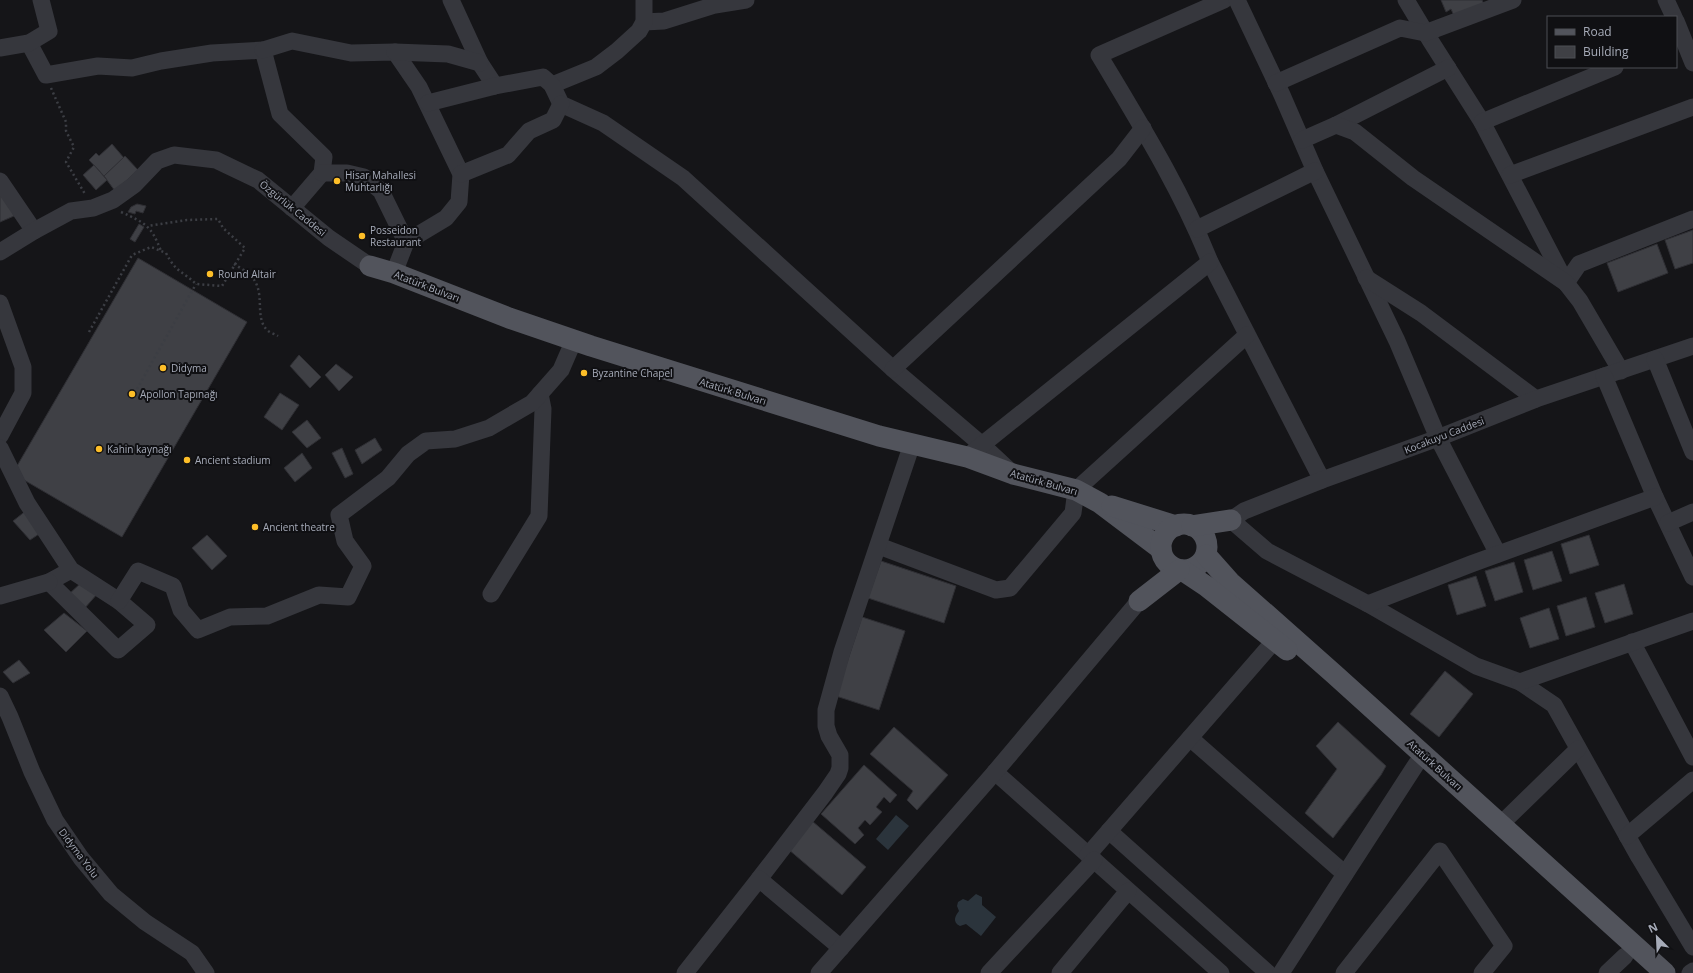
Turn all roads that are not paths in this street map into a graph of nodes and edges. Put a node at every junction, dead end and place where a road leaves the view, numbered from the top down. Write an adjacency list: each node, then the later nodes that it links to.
1 (40, 0): 15 (street)
2 (452, 0): 19 (street)
3 (644, 0): 11 (street)
4 (746, 0): 11 (street)
5 (1224, 0): 31 (street)
6 (1237, 0): 23 (street)
7 (1406, 0): 13 (street)
8 (1513, 0): 13 (street)
9 (1666, 0): 10 (street)
10 (1674, 16)
11 (644, 22): 24 (street)
12 (1677, 26): 14 (street)
13 (1425, 32): 21 (street); 23 (street)
14 (1680, 40): 20 (street)
15 (29, 43): 16 (street); 17 (street)
16 (0, 48)
17 (263, 50): 18 (street); 34 (street)
18 (395, 52): 19 (street); 26 (street)
19 (480, 63): 25 (street)
20 (1693, 63)
21 (1448, 68): 29 (street); 30 (street)
22 (1613, 68): 29 (street)
23 (1276, 83): 32 (street)
24 (552, 85): 25 (street); 27 (street)
25 (496, 86): 26 (street)
26 (428, 104): 35 (street)
27 (561, 104): 35 (street); 54 (street)
28 (1693, 107): 36 (street)
29 (1482, 122): 36 (street)
30 (1336, 125): 32 (street); 48 (street)
31 (1143, 128): 40 (street); 54 (street)
32 (1302, 140): 33 (street)
33 (1315, 171): 40 (street); 47 (street)
34 (322, 173): 38 (street); 42 (street)
35 (461, 174): 42 (street)
36 (1510, 175): 48 (street)
37 (0, 181): 41 (street)
38 (292, 208): 41 (street, Özgürlük Caddesi); 45 (street, Özgürlük Caddesi)
39 (1693, 219): 48 (street)
40 (1197, 229): 44 (street)
41 (34, 232): 43 (street, Özgürlük Caddesi)
42 (406, 242): 46 (street)
43 (0, 252)
44 (1210, 262): 50 (street); 63 (street)
45 (370, 266): 46 (main road, Atatürk Bulvarı)
46 (394, 273): 51 (main road, Atatürk Bulvarı)
47 (1366, 278): 58 (street); 60 (street)
48 (1566, 283): 55 (street)
49 (0, 303): 59 (street)
50 (1247, 335): 65 (street); 66 (street)
51 (574, 340): 57 (street); 61 (main road, Atatürk Bulvarı)
52 (1693, 346): 53 (street, Kocakuyu Caddesi)
53 (1655, 359): 55 (street, Kocakuyu Caddesi); 64 (street)
54 (893, 369): 63 (street)
55 (1621, 371): 56 (street, Kocakuyu Caddesi)
56 (1604, 376): 58 (street, Kocakuyu Caddesi); 67 (street)
57 (540, 394): 80 (street); 82 (street)
58 (1536, 399): 60 (street, Kocakuyu Caddesi)
59 (0, 436)
60 (1438, 438): 65 (street, Kocakuyu Caddesi); 75 (street)
61 (912, 444): 63 (main road, Atatürk Bulvarı); 73 (street)
62 (0, 448): 77 (street)
63 (974, 451): 66 (main road, Atatürk Bulvarı)
64 (1693, 452)
65 (1322, 480): 70 (street, Kocakuyu Caddesi)
66 (1076, 490): 68 (main road, Atatürk Bulvarı); 73 (street)
67 (1655, 497): 71 (street); 75 (street)
68 (1100, 502): 72 (main road, Atatürk Bulvarı); 76 (main road, Atatürk Bulvarı)
69 (1693, 512): 71 (street)
70 (1231, 520): 72 (main road); 74 (main road, Kocakuyu Caddesi); 84 (street)
71 (1668, 523): 78 (street)
72 (1184, 526): 74 (main road); 76 (main road)
73 (879, 546): 101 (street)
74 (1206, 550): 76 (main road); 96 (main road, Atatürk Bulvarı)
75 (1498, 554): 84 (street)
76 (1171, 562): 83 (main road); 86 (main road, Atatürk Bulvarı)
77 (71, 570): 79 (street); 82 (street)
78 (1693, 577)
79 (49, 582): 81 (street); 82 (street)
80 (491, 594)
81 (0, 596)
82 (119, 601)
83 (1139, 601): 94 (street)
84 (1368, 604): 88 (street)
85 (1693, 620): 87 (street)
86 (1276, 640): 90 (street); 93 (main road, Atatürk Bulvarı)
87 (1632, 642): 88 (street); 92 (street)
88 (1520, 682): 91 (street)
89 (0, 696): 108 (street, Didyma Yolu)
90 (1190, 738): 97 (street); 100 (street)
91 (1578, 749): 96 (street); 98 (street)
92 (1693, 757)
93 (1417, 763): 100 (street); 105 (main road, Atatürk Bulvarı)
94 (995, 772): 99 (street); 104 (street)
95 (1693, 780): 98 (street)
96 (1501, 824): 119 (main road, Atatürk Bulvarı)
97 (1109, 830): 99 (street); 113 (street)
98 (1627, 836): 103 (street)
99 (1091, 858): 102 (street); 111 (street)
100 (1345, 874): 114 (street)
101 (759, 879): 104 (street); 109 (street)
102 (1128, 891): 107 (street); 112 (street)
103 (1693, 947)
104 (841, 948): 110 (street)
105 (1625, 956): 117 (street); 118 (main road, Atatürk Bulvarı)
106 (1693, 971): 120 (street)
107 (1217, 972)
108 (206, 973)
109 (685, 973)
110 (819, 973)
111 (989, 973)
112 (1060, 973)
113 (1268, 973)
114 (1281, 973)
115 (1344, 973): 116 (street)
116 (1482, 973)
117 (1607, 973)
118 (1644, 973)
119 (1665, 973)
120 (1690, 973)

